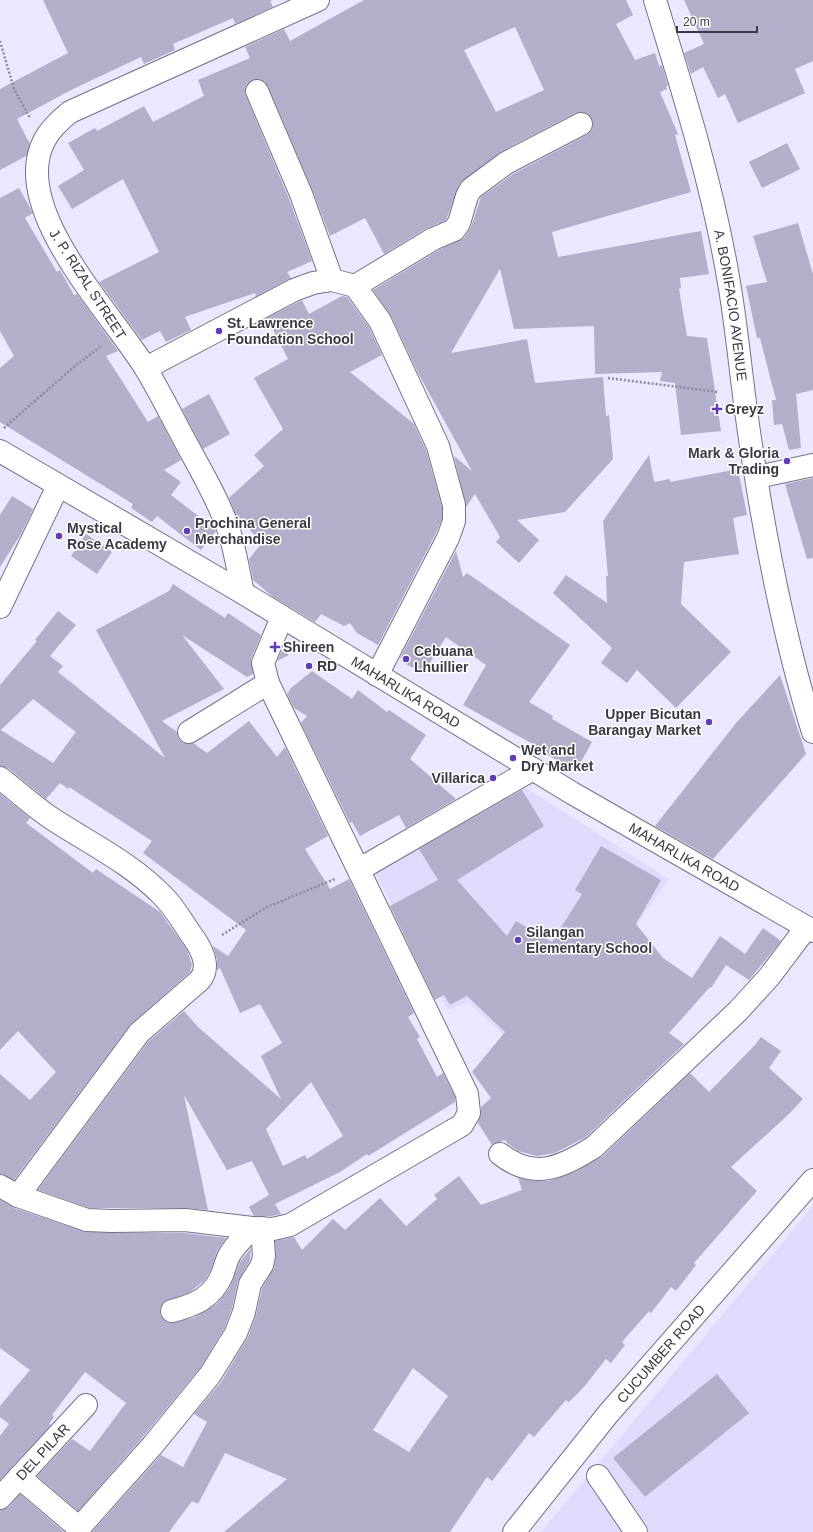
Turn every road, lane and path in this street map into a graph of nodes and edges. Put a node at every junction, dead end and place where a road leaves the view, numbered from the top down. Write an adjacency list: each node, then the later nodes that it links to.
1 (318, 0): 6 (street, J. P. RIZAL STREET)
2 (655, 0): 12 (street, A. BONIFACIO AVENUE)
3 (0, 41): 6 (path)
4 (257, 91): 7 (street)
5 (580, 124): 8 (street)
6 (44, 142): 9 (street, J. P. RIZAL STREET)
7 (332, 280): 8 (street); 10 (street)
8 (355, 286): 21 (street)
9 (120, 333): 10 (street, J. P. RIZAL STREET); 13 (path)
10 (146, 368): 18 (street, J. P. RIZAL STREET)
11 (608, 378): 12 (path)
12 (744, 395): 16 (street, A. BONIFACIO AVENUE)
13 (0, 432)
14 (0, 451): 17 (street, MAHARLIKA ROAD)
15 (813, 465): 16 (street)
16 (757, 477): 23 (street, A. BONIFACIO AVENUE)
17 (58, 486): 18 (street, MAHARLIKA ROAD); 19 (street)
18 (243, 592): 20 (street, MAHARLIKA ROAD)
19 (0, 607)
20 (282, 617): 21 (street, MAHARLIKA ROAD); 22 (street)
21 (377, 675): 25 (street, MAHARLIKA ROAD)
22 (268, 683): 24 (street); 27 (street)
23 (813, 731)
24 (189, 732)
25 (533, 769): 27 (street); 28 (street, MAHARLIKA ROAD)
26 (0, 778): 29 (street)
27 (360, 869): 29 (path); 33 (street)
28 (809, 930): 30 (street)
29 (201, 949): 32 (street)
30 (500, 1154)
31 (813, 1180): 39 (street, CUCUMBER ROAD)
32 (9, 1191): 33 (street)
33 (257, 1228): 34 (street); 37 (street)
34 (172, 1311)
35 (86, 1405): 37 (street, DEL PILAR)
36 (598, 1476): 40 (street)
37 (19, 1477): 38 (street, DEL PILAR)
38 (0, 1498)
39 (514, 1532)
40 (636, 1532)

